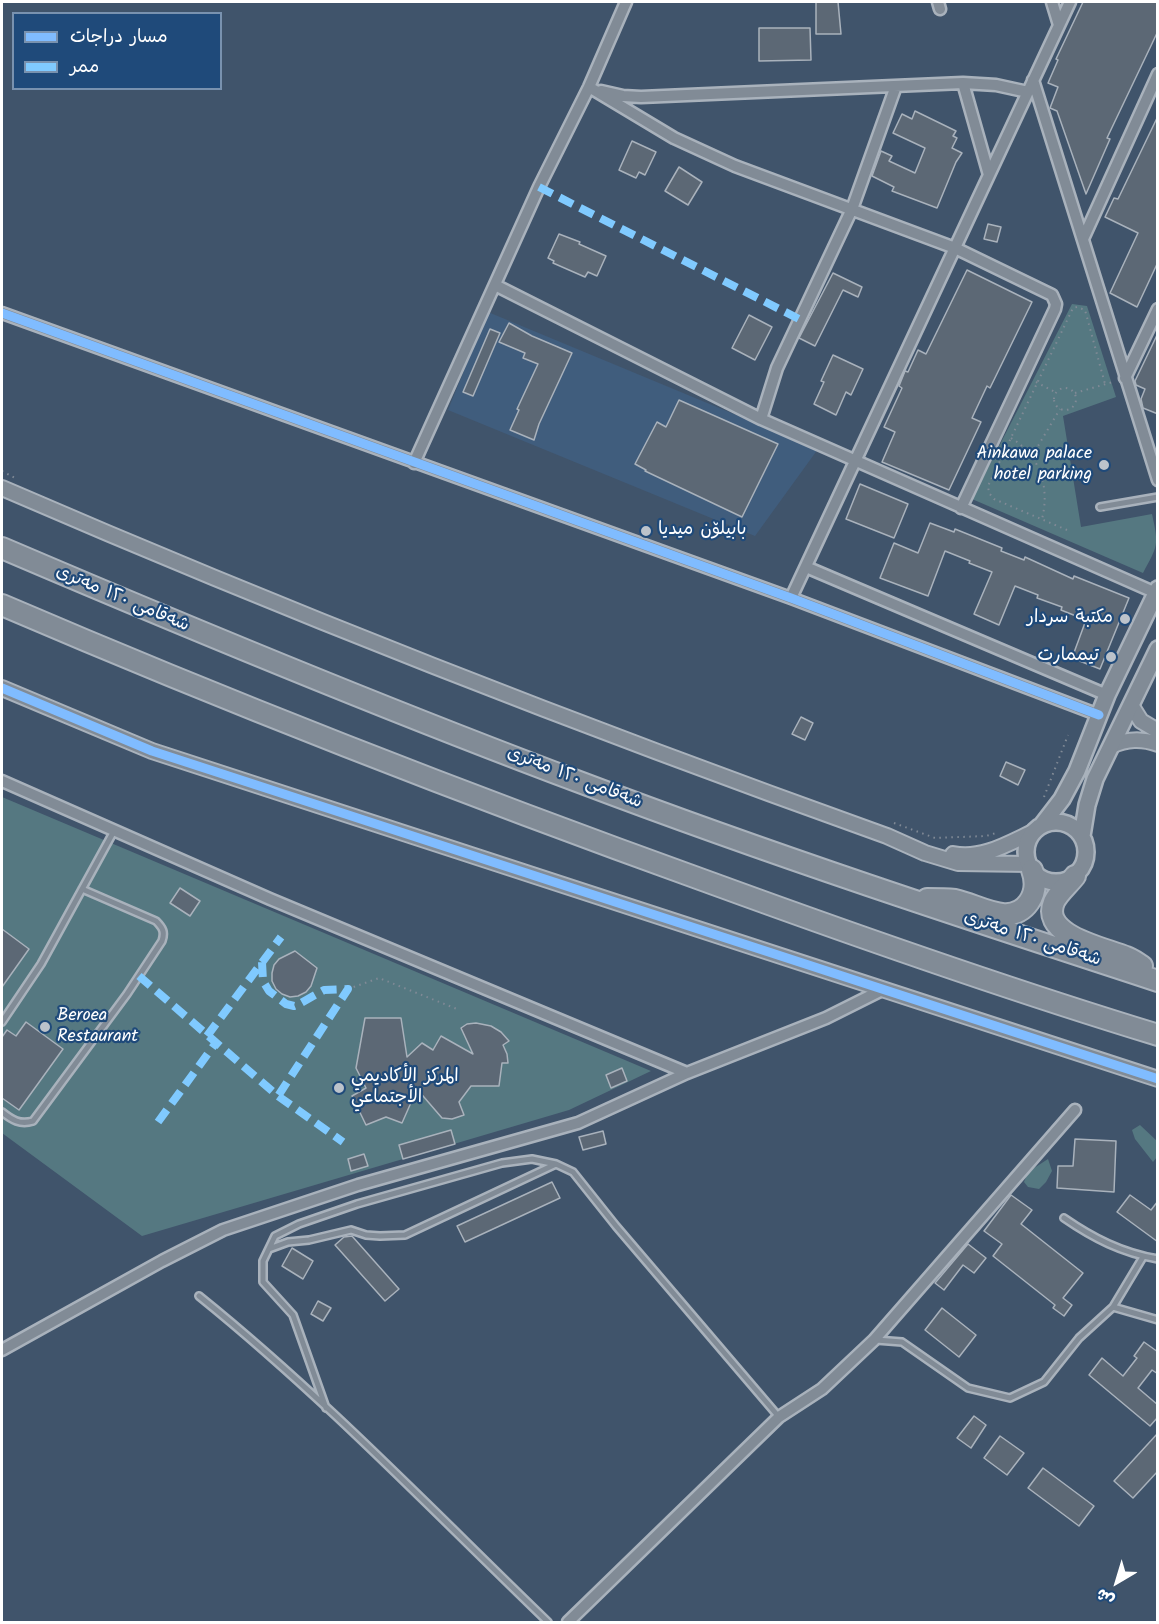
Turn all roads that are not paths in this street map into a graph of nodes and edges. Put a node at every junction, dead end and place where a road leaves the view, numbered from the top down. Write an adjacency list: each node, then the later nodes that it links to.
1 (626, 2): 9 (street)
2 (1052, 2): 4 (street)
3 (1070, 2): 4 (street)
4 (1059, 25): 6 (street)
5 (1158, 74): 13 (street)
6 (1033, 80): 10 (street); 13 (street)
7 (963, 83): 8 (street); 10 (street); 11 (street)
8 (897, 86): 9 (street); 12 (street)
9 (589, 87): 12 (street); 15 (street)
10 (1028, 92): 11 (street)
11 (989, 175): 14 (street)
12 (852, 209): 14 (street); 19 (street)
13 (1083, 239): 18 (street)
14 (955, 248): 20 (street); 26 (street)
15 (495, 285): 19 (street); 21 (street)
16 (2, 313): 21 (street)
17 (1157, 313): 18 (street)
18 (1125, 378): 22 (street)
19 (761, 419): 20 (street)
20 (855, 462): 26 (street); 28 (street)
21 (414, 463): 30 (street)
22 (1158, 480)
23 (2, 488): 43 (street)
24 (1158, 497): 25 (lane)
25 (1100, 507)
26 (961, 508): 29 (street)
27 (2, 548): 48 (highway, شەقامی ١٢٠ مەتری)
28 (806, 567): 30 (street); 34 (street)
29 (1157, 591): 34 (main road)
30 (791, 598): 36 (street)
31 (2, 604): 53 (highway)
32 (1158, 649): 35 (main road)
33 (2, 688): 51 (street)
34 (1107, 695): 36 (main road)
35 (1131, 705): 37 (street); 39 (main road)
36 (1099, 716): 41 (main road)
37 (1158, 731)
38 (1158, 744): 39 (street)
39 (1111, 746): 44 (main road)
40 (2, 781): 42 (street)
41 (1038, 828): 43 (street); 44 (main road); 45 (main road)
42 (114, 831): 47 (lane); 54 (street)
43 (887, 836): 45 (street)
44 (1082, 836): 46 (main road)
45 (1031, 867): 46 (main road); 48 (highway)
46 (1075, 876): 49 (highway)
47 (82, 889): 52 (lane); 57 (lane)
48 (900, 897): 50 (highway, شەقامی ١٢٠ مەتری)
49 (1158, 975)
50 (1158, 981)
51 (884, 989): 54 (street); 55 (street)
52 (2, 1022)
53 (1158, 1035)
54 (687, 1073): 67 (street)
55 (1158, 1079)
56 (1076, 1110): 66 (street)
57 (2, 1112)
58 (556, 1164): 60 (lane); 60 (lane); 69 (lane)
59 (1064, 1218): 61 (lane)
60 (269, 1250): 68 (lane)
61 (1143, 1257): 62 (lane); 64 (lane)
62 (1158, 1259)
63 (199, 1296): 68 (lane)
64 (1113, 1307): 65 (lane); 66 (lane)
65 (1158, 1320)
66 (874, 1340): 69 (street)
67 (2, 1350)
68 (326, 1408): 70 (lane)
69 (778, 1418): 71 (street)
70 (548, 1623)
71 (568, 1623)

